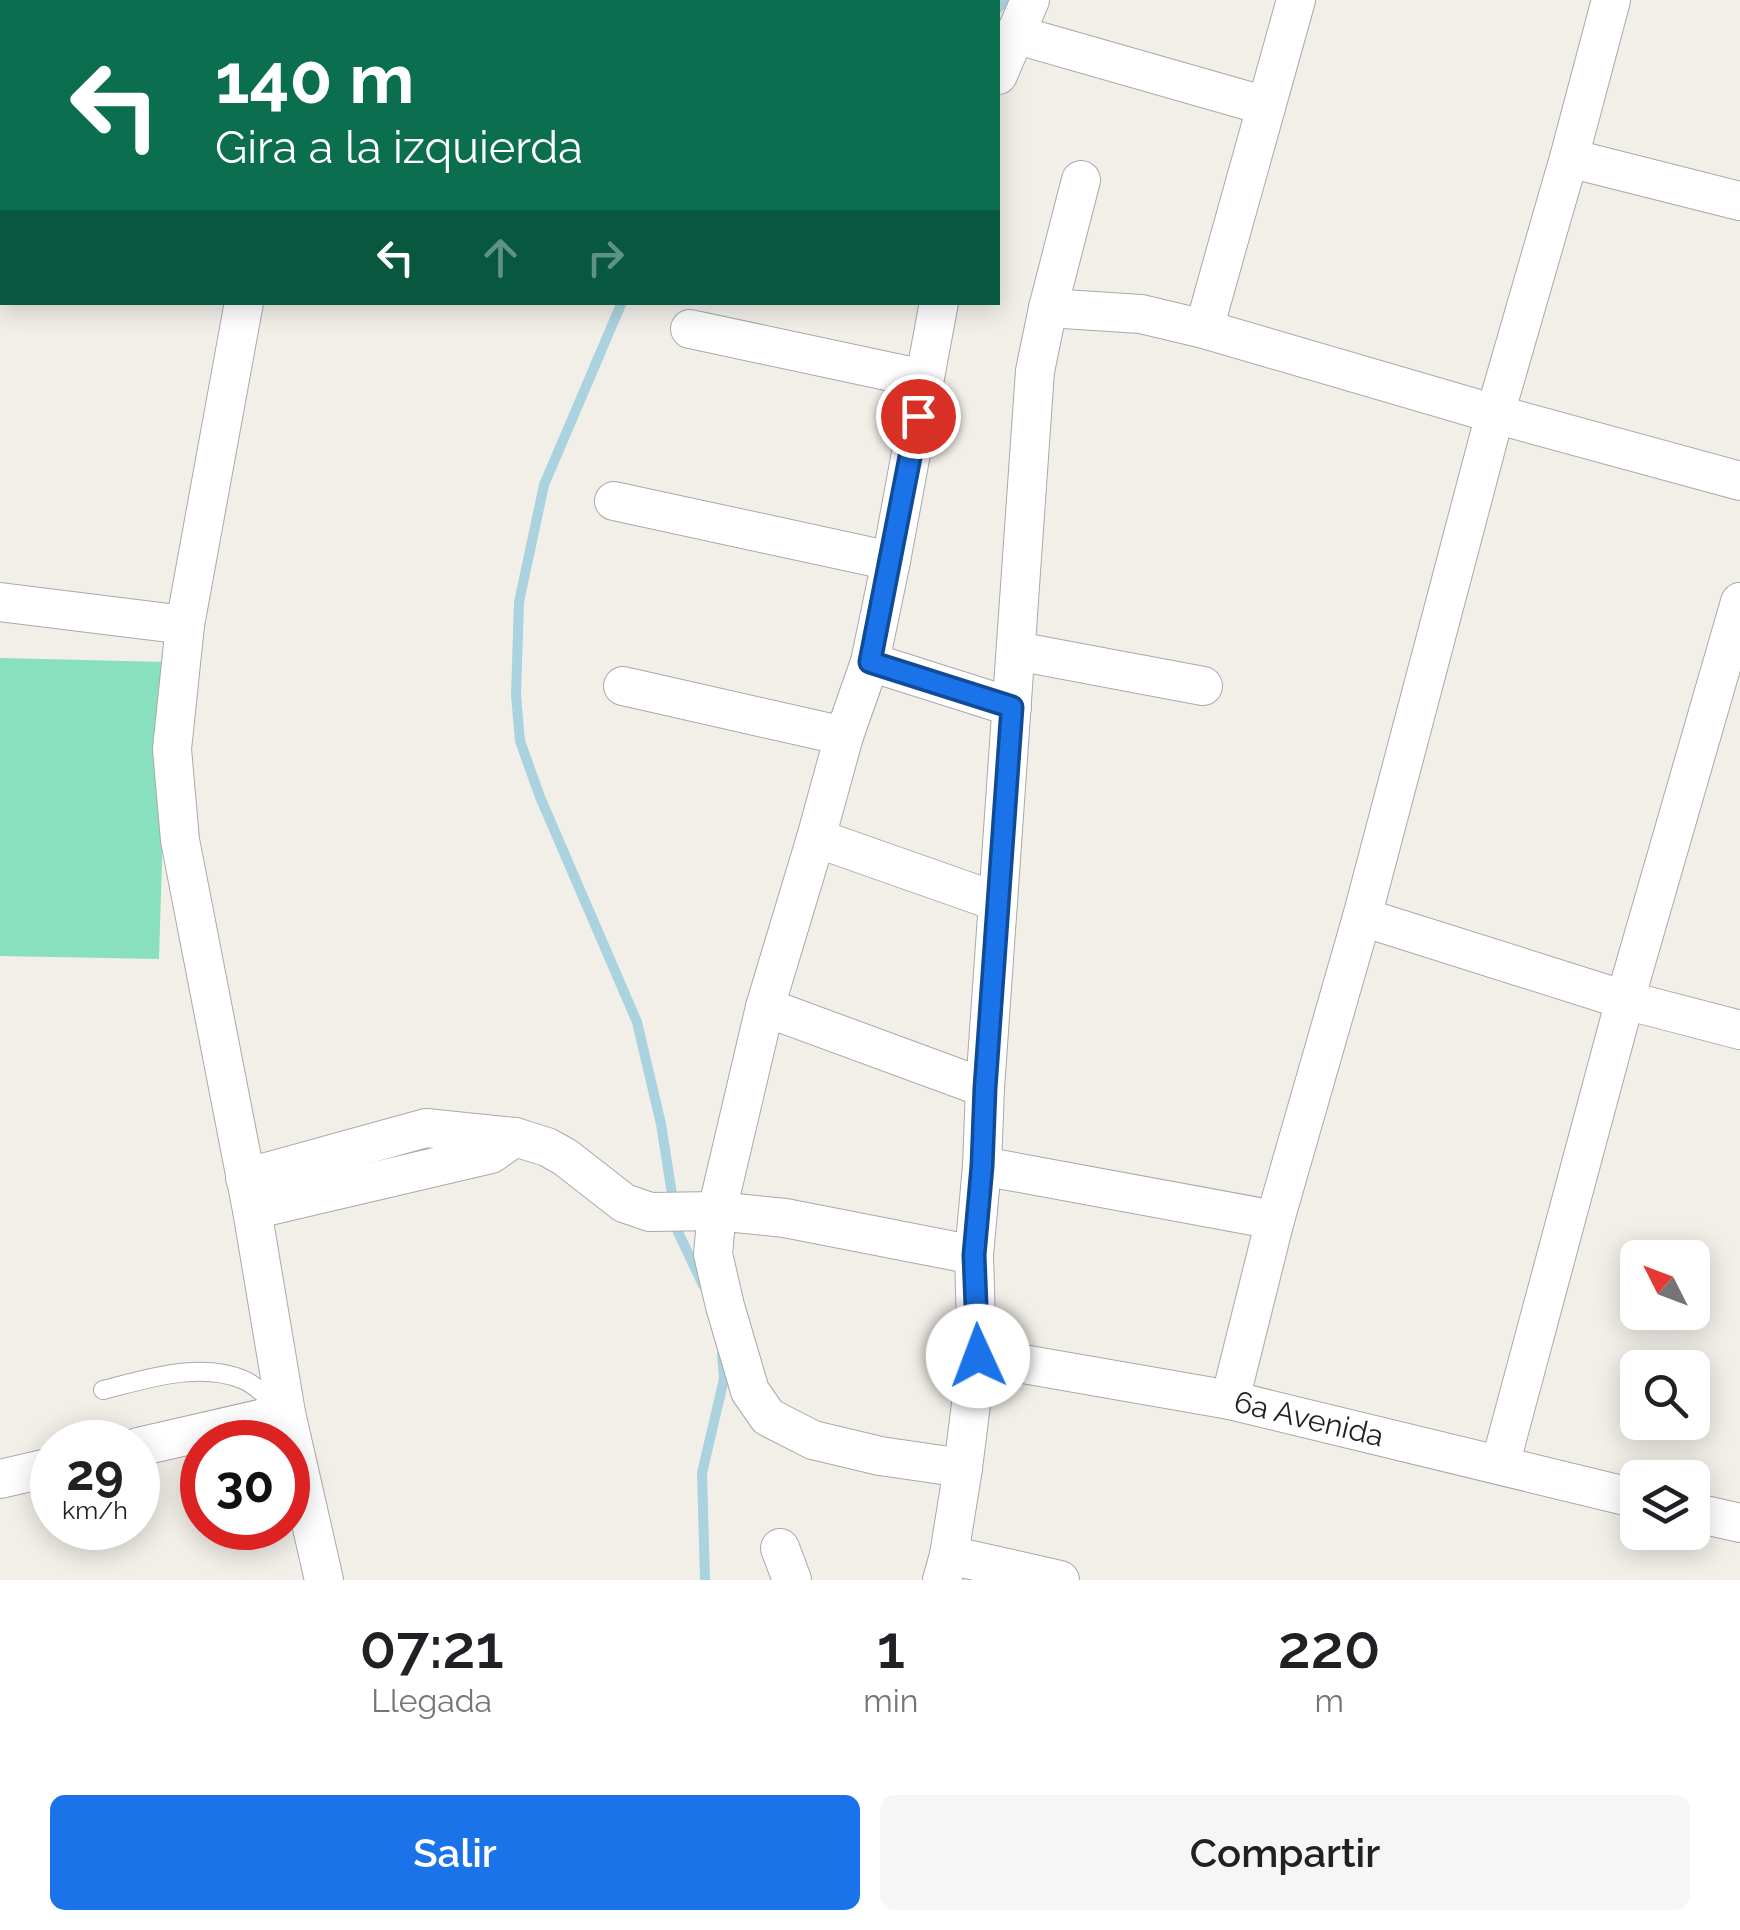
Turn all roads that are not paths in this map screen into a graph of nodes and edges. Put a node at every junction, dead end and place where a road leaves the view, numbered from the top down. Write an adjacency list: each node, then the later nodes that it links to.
1 (1296, 0): 5 (street)
2 (1611, 0): 6 (street)
3 (1022, 17): 4 (street); 5 (street)
4 (1000, 69)
5 (1266, 106): 13 (street)
6 (1569, 158): 8 (street); 15 (street)
7 (1081, 180): 11 (street)
8 (1740, 201)
9 (243, 305): 21 (street)
10 (937, 305): 14 (street)
11 (1048, 308): 13 (street); 22 (street)
12 (690, 329): 14 (street)
13 (1204, 329): 15 (street)
14 (924, 380): 18 (street)
15 (1495, 414): 16 (street); 30 (street)
16 (1740, 481)
17 (614, 501): 18 (street)
18 (891, 561): 23 (street)
19 (0, 602): 21 (street)
20 (1740, 602): 31 (street)
21 (185, 626): 36 (street)
22 (1016, 651): 25 (street); 26 (street)
23 (870, 662): 26 (street); 27 (street)
24 (623, 686): 27 (street)
25 (1203, 686)
26 (1012, 707): 29 (street)
27 (844, 736): 28 (street)
28 (816, 838): 29 (street); 32 (street)
29 (998, 902): 34 (street)
30 (1362, 917): 31 (street); 38 (street)
31 (1625, 1000): 33 (street); 45 (street)
32 (765, 1007): 34 (street); 37 (street)
33 (1740, 1030)
34 (985, 1088): 35 (street)
35 (982, 1166): 38 (street); 39 (street)
36 (248, 1194): 37 (street); 43 (street)
37 (684, 1211): 39 (street); 46 (street)
38 (1275, 1220): 42 (street)
39 (974, 1255): 40 (street)
40 (978, 1356): 42 (street, 6a Avenida); 46 (street)
41 (103, 1390): 43 (lane)
42 (1230, 1400): 45 (street, 6a Avenida)
43 (286, 1413): 44 (street); 54 (street)
44 (160, 1442)
45 (1500, 1466): 49 (street, 6a Avenida)
46 (963, 1468): 52 (street)
47 (30, 1472): 48 (street)
48 (0, 1479)
49 (1620, 1495)
50 (1710, 1516): 51 (street)
51 (1740, 1524)
52 (946, 1567): 53 (street)
53 (1045, 1578)
54 (324, 1580)

